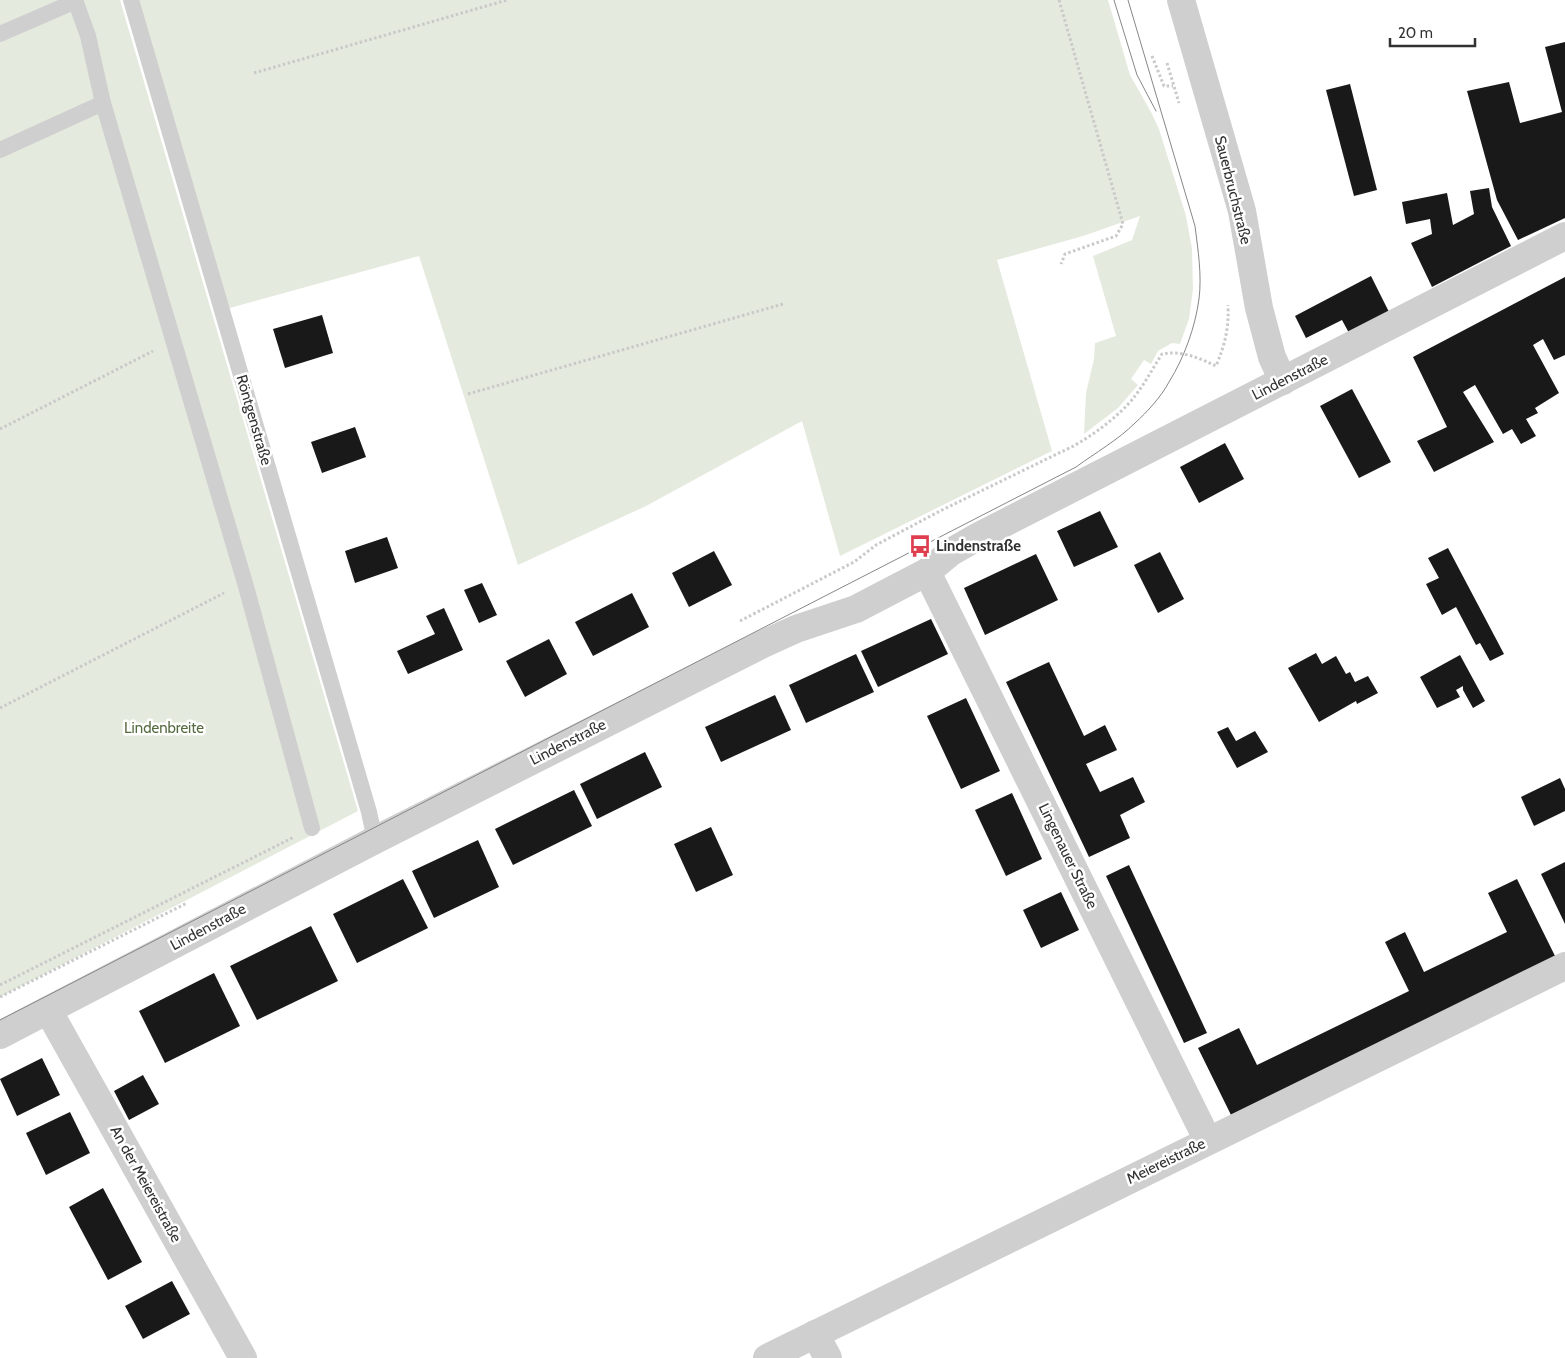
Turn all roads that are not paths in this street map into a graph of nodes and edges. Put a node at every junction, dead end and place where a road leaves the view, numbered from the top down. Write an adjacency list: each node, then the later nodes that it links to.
1 (76, 0): 4 (lane); 5 (lane)
2 (131, 0): 11 (lane, Röntgenstraße)
3 (1180, 0): 8 (street, Sauerbruchstraße)
4 (0, 34)
5 (103, 103): 6 (lane); 10 (lane)
6 (0, 150)
7 (1565, 236): 8 (street, Lindenstraße)
8 (1283, 381): 9 (street, Lindenstraße)
9 (927, 572): 11 (street, Lindenstraße); 15 (street, Lingenauer Straße)
10 (312, 828)
11 (374, 840): 13 (street, Lindenstraße)
12 (1565, 966): 15 (street, Meiereistraße)
13 (48, 1010): 14 (street, Lindenstraße); 17 (street, An der Meiereistraße)
14 (0, 1035)
15 (1208, 1140): 16 (street, Meiereistraße)
16 (815, 1334): 18 (street, Meiereistraße); 19 (street)
17 (243, 1358)
18 (768, 1358)
19 (828, 1358)

